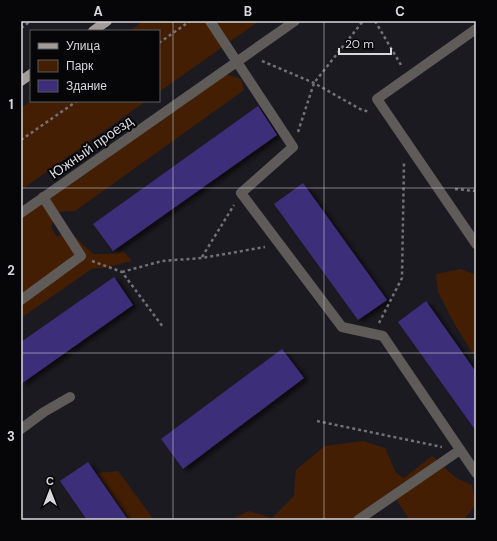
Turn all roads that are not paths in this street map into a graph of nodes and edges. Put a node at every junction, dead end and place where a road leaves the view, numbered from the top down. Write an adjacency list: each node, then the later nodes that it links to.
1 (107, 21): 5 (main road)
2 (210, 21): 6 (street)
3 (295, 21): 6 (street, Южный проезд)
4 (476, 29): 11 (street)
5 (94, 30)
6 (237, 62): 9 (street, Южный проезд); 15 (street)
7 (30, 75): 8 (main road)
8 (21, 81)
9 (43, 197): 10 (street, Южный проезд); 12 (street)
10 (21, 213)
11 (476, 244)
12 (21, 300)
13 (70, 397): 14 (street)
14 (21, 429)
15 (460, 450): 16 (street); 17 (street)
16 (476, 473)
17 (358, 520)

